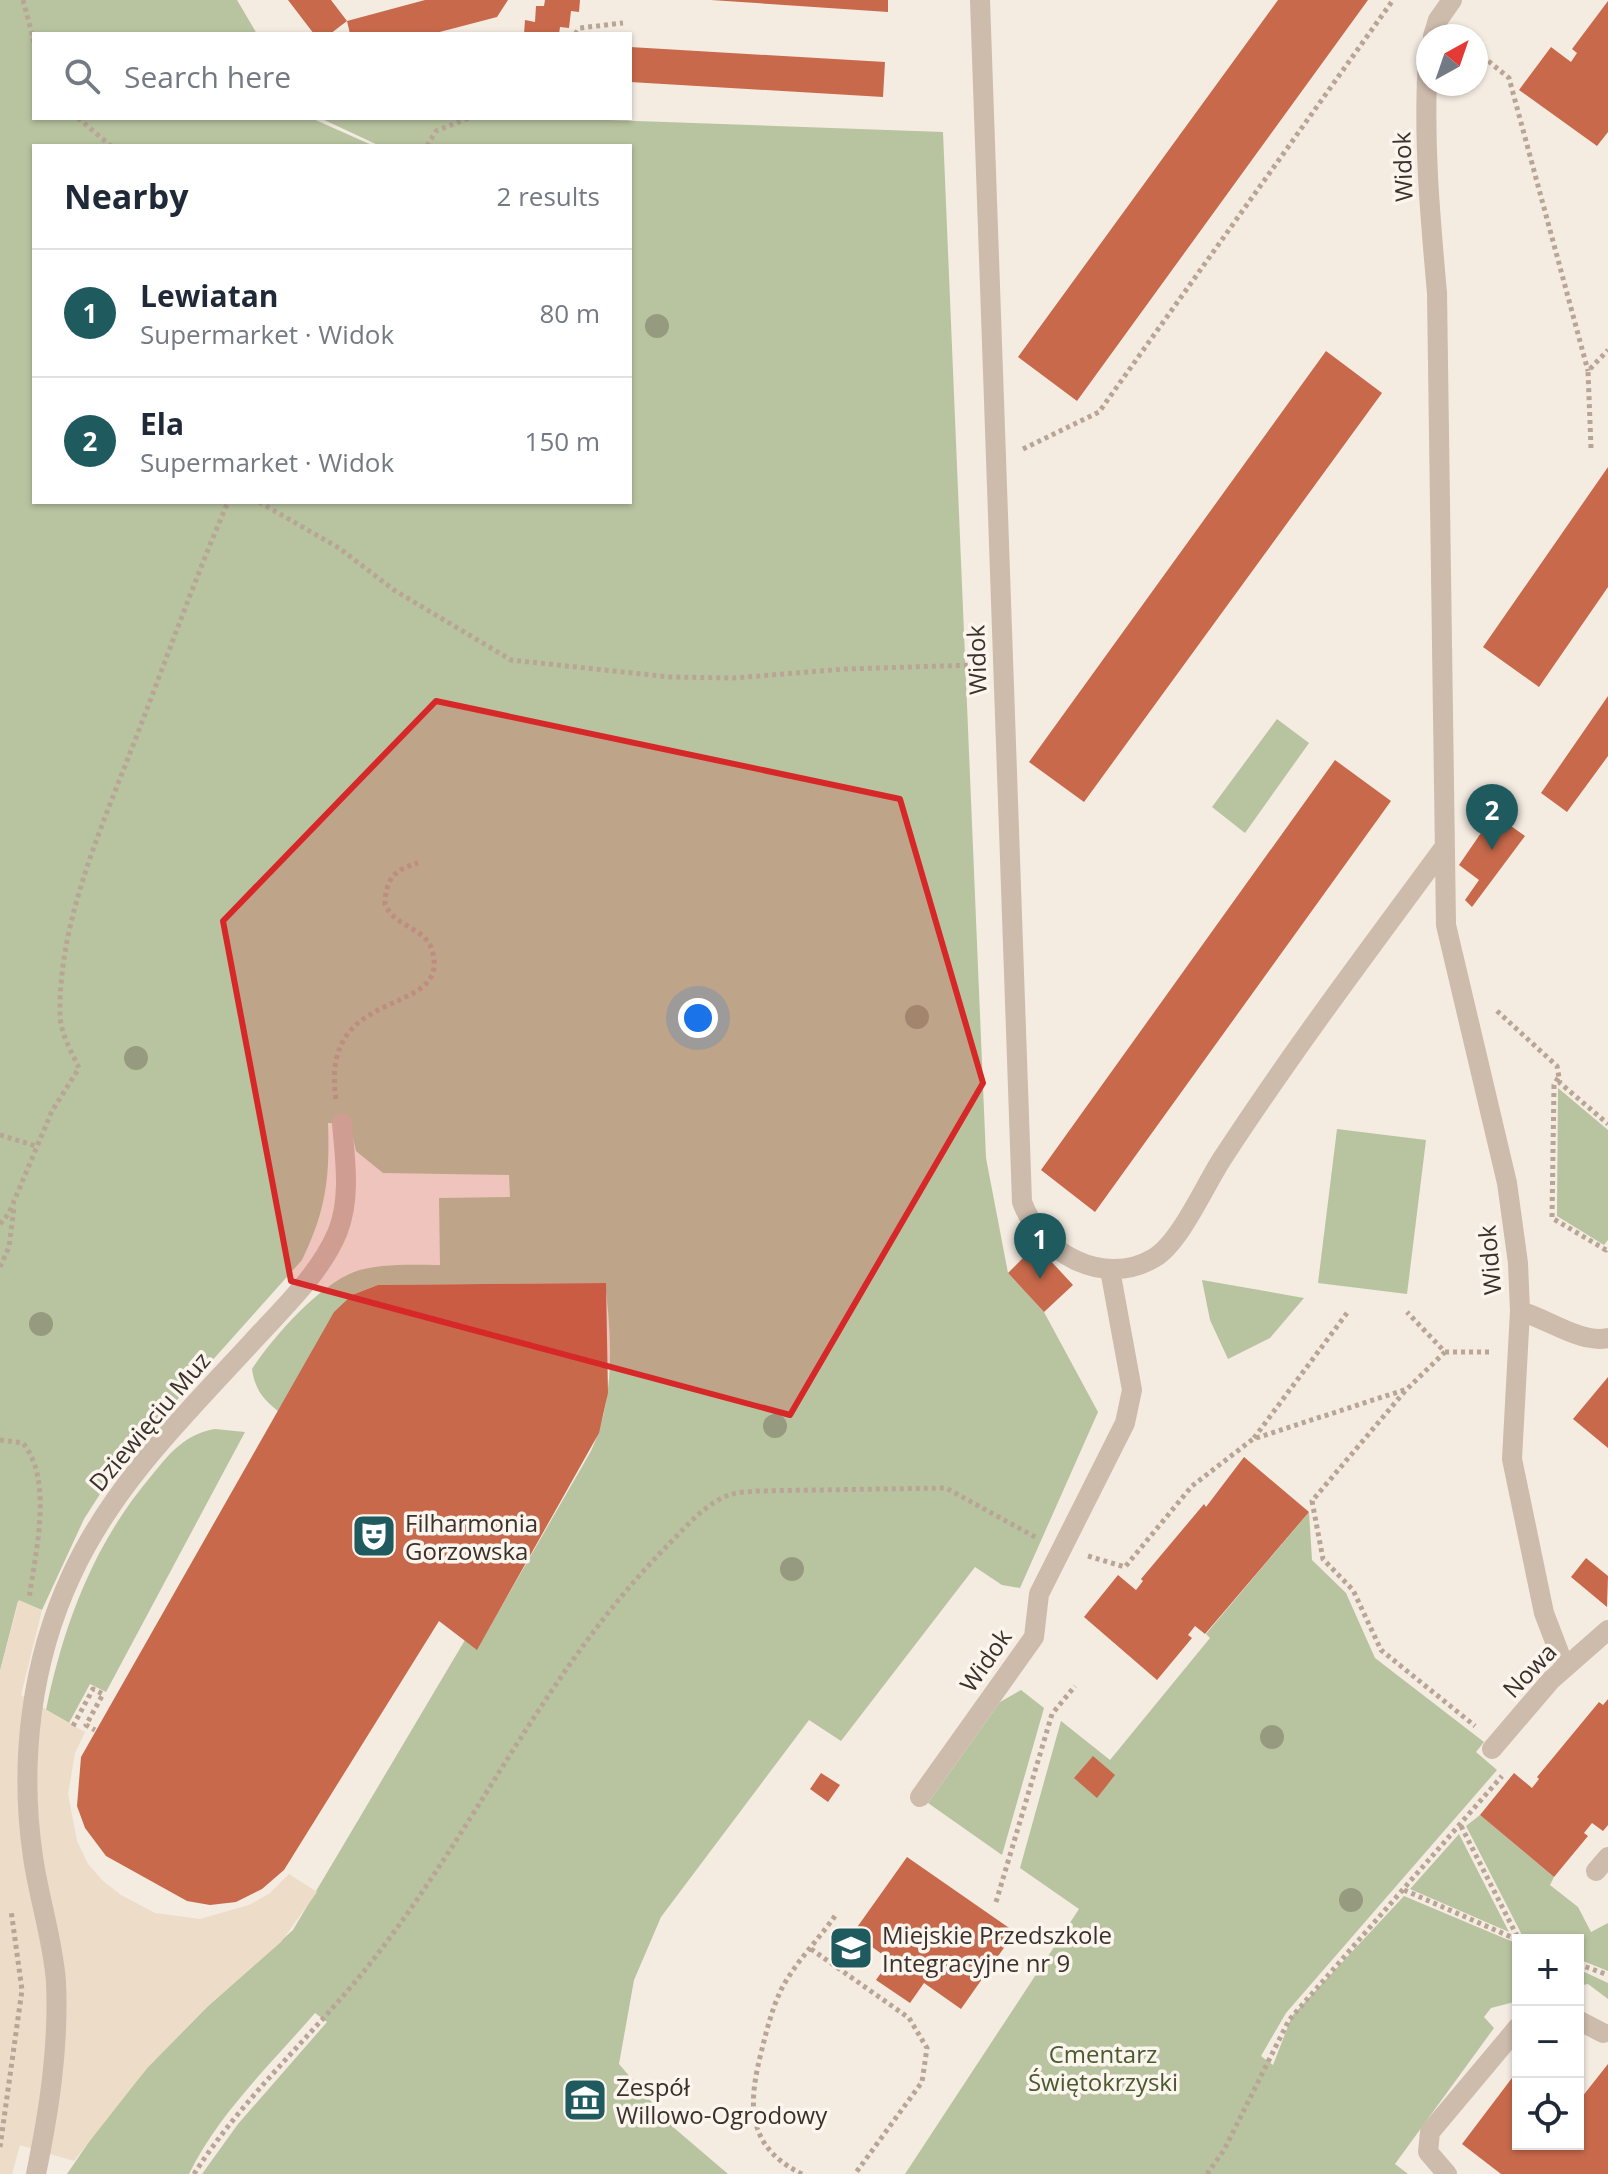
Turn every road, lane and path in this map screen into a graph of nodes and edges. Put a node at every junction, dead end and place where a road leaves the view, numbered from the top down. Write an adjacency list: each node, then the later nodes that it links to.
1 (23, 0): 8 (path)
2 (980, 0): 34 (street, Widok)
3 (1393, 0): 18 (path)
4 (1452, 0): 6 (street)
5 (623, 23): 7 (path)
6 (1437, 24)
7 (577, 32)
8 (32, 34)
9 (1488, 61): 16 (path)
10 (1428, 96): 22 (street, Widok)
11 (80, 120): 13 (path)
12 (464, 120): 14 (path)
13 (109, 144)
14 (428, 144)
15 (1608, 350): 16 (path)
16 (1588, 371): 17 (path)
17 (1591, 448)
18 (1012, 454)
19 (227, 504): 29 (path)
20 (262, 504): 21 (path)
21 (965, 665)
22 (1443, 849): 24 (street, Widok); 34 (street)
23 (418, 863): 26 (path)
24 (1455, 972): 25 (path); 35 (street, Widok)
25 (1559, 1078): 27 (path); 32 (path)
26 (342, 1123): 68 (street, Dziewięciu Muz)
27 (1608, 1124)
28 (0, 1135): 29 (path)
29 (36, 1146): 30 (path)
30 (16, 1196): 31 (path); 33 (path)
31 (0, 1224)
32 (1607, 1249)
33 (0, 1267)
34 (1110, 1270): 44 (street, Widok)
35 (1520, 1311): 38 (street); 40 (street, Widok)
36 (1407, 1312): 39 (path)
37 (1347, 1313): 42 (path)
38 (1608, 1338)
39 (1445, 1352): 40 (path); 41 (path)
40 (1519, 1353): 47 (street, Widok)
41 (1407, 1389): 42 (path); 51 (path)
42 (1253, 1439): 44 (path)
43 (0, 1440): 45 (path)
44 (1051, 1545): 52 (street, Widok); 69 (path)
45 (28, 1604)
46 (1608, 1630): 47 (street, Nowa)
47 (1565, 1668): 51 (street, Nowa)
48 (1075, 1686): 57 (path)
49 (73, 1726): 50 (path)
50 (95, 1730)
51 (1494, 1746)
52 (920, 1797)
53 (1477, 1806): 54 (path)
54 (1461, 1826): 55 (path); 59 (path)
55 (1404, 1890): 60 (path); 72 (path)
56 (10, 1901): 67 (path)
57 (996, 1902)
58 (835, 1916): 61 (path)
59 (1515, 1934)
60 (1512, 1937)
61 (811, 1949): 70 (path); 71 (path)
62 (1584, 1966): 63 (path)
63 (1608, 1975)
64 (1584, 2023): 65 (street)
65 (1603, 2033)
66 (1512, 2034): 73 (street)
67 (0, 2147)
68 (36, 2174)
69 (194, 2174)
70 (802, 2174)
71 (855, 2174)
72 (1207, 2174)
73 (1447, 2174)

